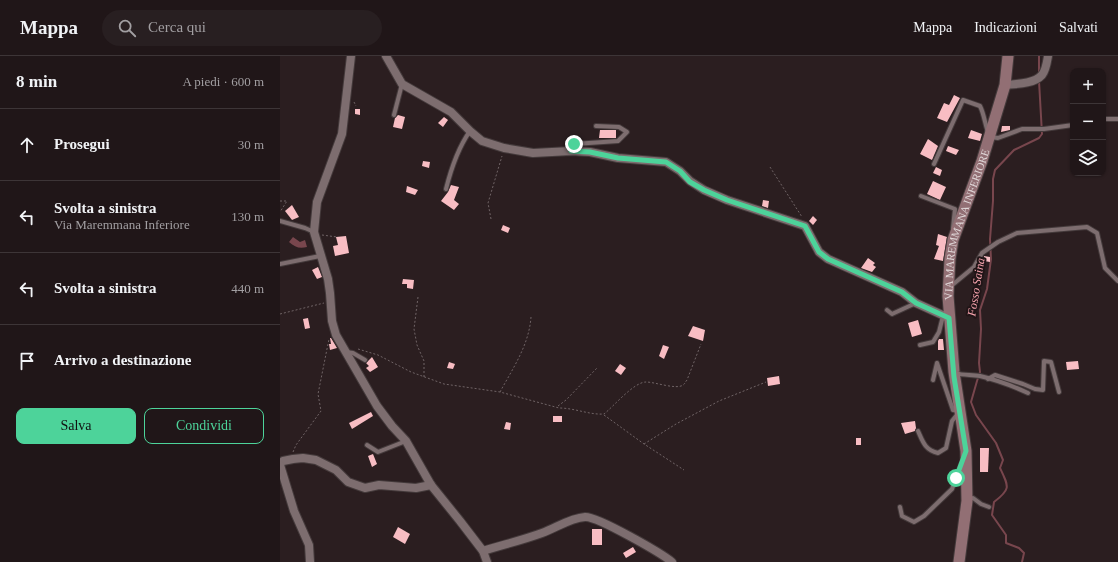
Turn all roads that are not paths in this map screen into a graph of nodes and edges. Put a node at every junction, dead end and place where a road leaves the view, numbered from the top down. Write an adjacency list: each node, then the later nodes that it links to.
1 (351, 56): 19 (street)
2 (386, 56): 5 (street)
3 (1008, 56): 6 (main road, VIA MAREMMANA INFERIORE)
4 (1048, 56): 6 (street)
5 (402, 84): 7 (lane); 12 (street)
6 (1005, 85): 13 (main road, VIA MAREMMANA INFERIORE)
7 (394, 115)
8 (1106, 119): 9 (lane)
9 (1118, 119)
10 (1070, 125): 13 (lane)
11 (596, 126): 14 (lane)
12 (470, 132): 14 (street); 16 (lane)
13 (990, 137): 15 (lane); 20 (main road, VIA MAREMMANA INFERIORE)
14 (571, 151): 25 (street)
15 (934, 164)
16 (446, 189)
17 (921, 196): 20 (lane)
18 (280, 221): 19 (lane)
19 (315, 233): 21 (street)
20 (953, 240): 24 (main road, VIA MAREMMANA INFERIORE)
21 (320, 256): 22 (lane); 29 (street)
22 (280, 264)
23 (1118, 281): 24 (lane)
24 (949, 288): 27 (main road, VIA MAREMMANA INFERIORE)
25 (916, 303): 26 (lane); 27 (street)
26 (887, 310)
27 (946, 317): 28 (lane); 31 (main road, VIA MAREMMANA INFERIORE)
28 (920, 345)
29 (345, 350): 30 (lane); 38 (street)
30 (365, 360)
31 (954, 372): 32 (lane); 36 (main road, VIA MAREMMANA INFERIORE)
32 (988, 379): 34 (lane); 35 (lane)
33 (933, 380): 36 (lane)
34 (1059, 392)
35 (1028, 393)
36 (960, 411): 37 (lane); 40 (main road, VIA MAREMMANA INFERIORE)
37 (918, 431)
38 (406, 441): 39 (lane); 42 (street)
39 (367, 445)
40 (966, 451): 43 (main road, VIA MAREMMANA INFERIORE); 44 (lane)
41 (280, 464): 42 (street); 47 (street)
42 (431, 485): 46 (street)
43 (967, 501): 45 (lane); 50 (main road, VIA MAREMMANA INFERIORE)
44 (900, 507)
45 (989, 507)
46 (483, 551): 48 (street); 49 (street)
47 (310, 562)
48 (487, 562)
49 (672, 562)
50 (959, 562)

